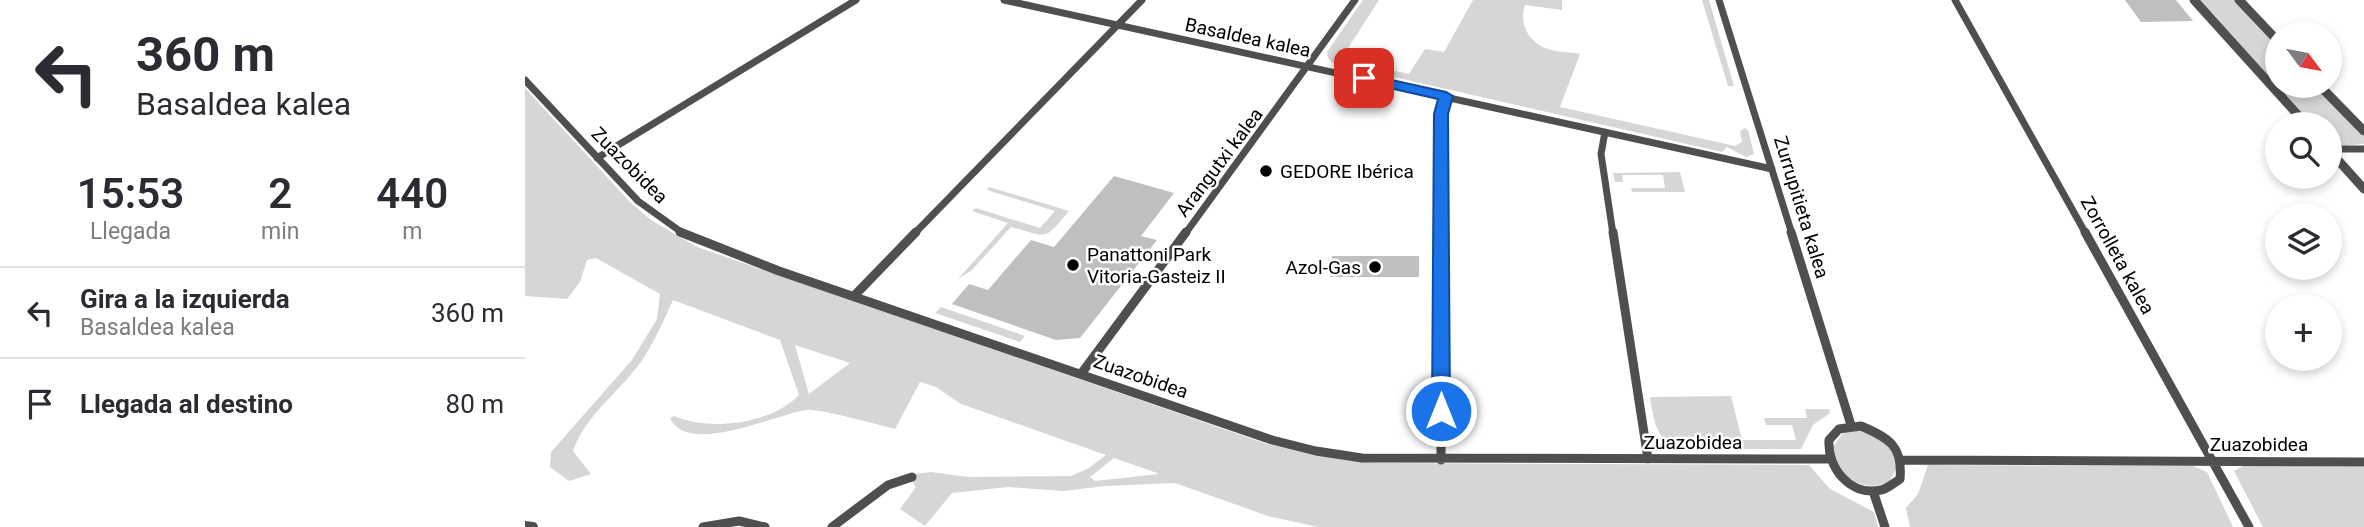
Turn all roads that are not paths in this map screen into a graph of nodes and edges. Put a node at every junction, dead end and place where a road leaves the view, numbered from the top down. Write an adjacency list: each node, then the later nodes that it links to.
1 (856, 0): 20 (street)
2 (1004, 0): 9 (street, Basaldea kalea)
3 (1142, 0): 9 (street)
4 (1355, 0): 11 (street, Arangutxi kalea)
5 (1719, 0): 22 (street, Zurrupitieta kalea)
6 (1955, 0): 31 (street, Zorrolleta kalea)
7 (2194, 0): 15 (street)
8 (2239, 0): 10 (street)
9 (1120, 25): 11 (street, Basaldea kalea); 24 (street)
10 (2265, 27)
11 (1309, 66): 13 (street, Basaldea kalea); 25 (street, Arangutxi kalea)
12 (525, 80): 20 (street, Zuazobidea)
13 (1446, 96): 17 (street, Basaldea kalea); 29 (street)
14 (2332, 98): 16 (street)
15 (2295, 112)
16 (2364, 131)
17 (1605, 132): 22 (street, Basaldea kalea); 27 (street)
18 (2342, 149): 19 (street)
19 (2364, 149)
20 (597, 158): 24 (street, Zuazobidea)
21 (2342, 163): 23 (street)
22 (1772, 169): 26 (street, Zurrupitieta kalea)
23 (2364, 188)
24 (854, 296): 25 (street, Zuazobidea)
25 (1081, 374): 29 (street, Zuazobidea)
26 (1851, 425): 28 (street); 30 (street)
27 (1648, 459): 28 (street, Zuazobidea); 29 (street, Zuazobidea)
28 (1827, 459): 34 (street)
29 (1441, 460)
30 (1902, 460): 31 (street, Zuazobidea); 34 (street)
31 (2214, 461): 32 (street, Zuazobidea); 41 (street, Zorrolleta kalea)
32 (2364, 462)
33 (912, 477): 39 (street)
34 (1873, 491): 40 (street)
35 (525, 526): 36 (street)
36 (533, 527)
37 (703, 527): 38 (street)
38 (765, 527)
39 (832, 527)
40 (1885, 527)
41 (2249, 527)

